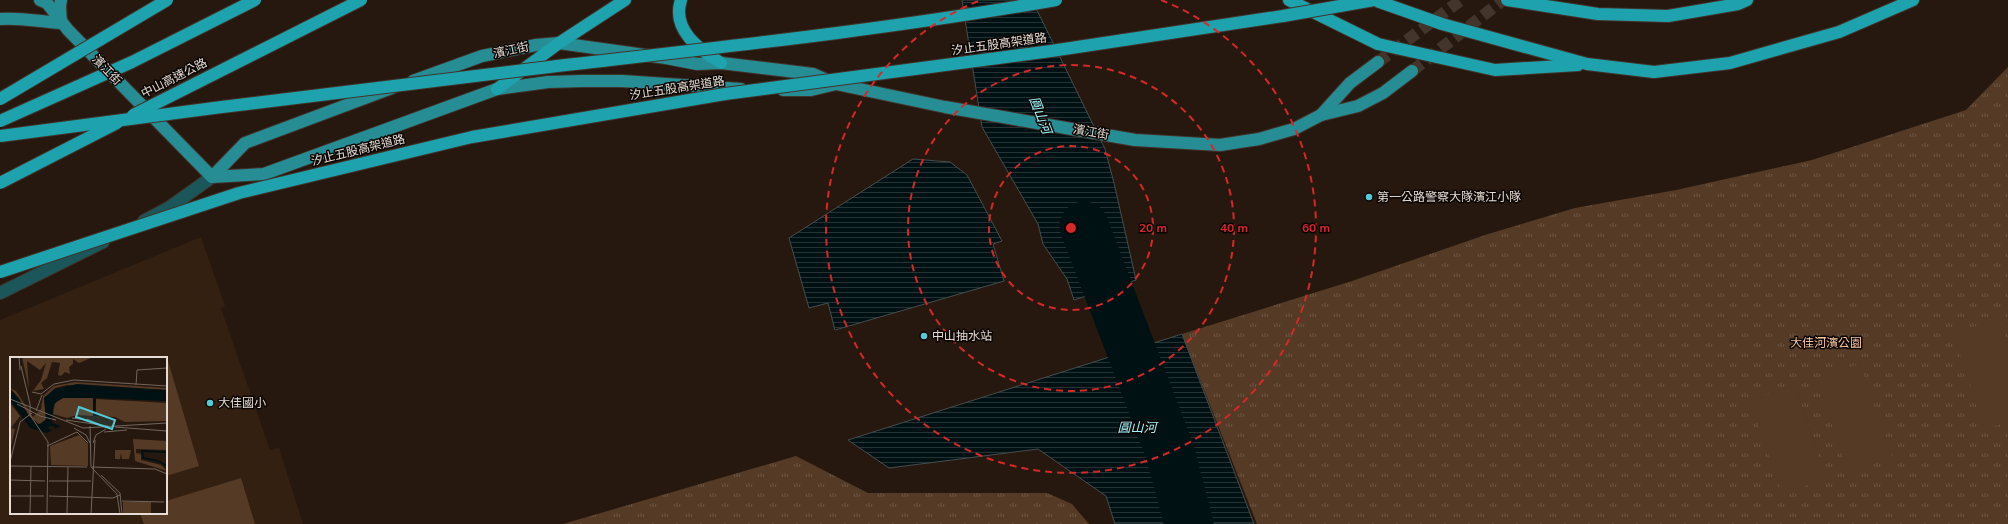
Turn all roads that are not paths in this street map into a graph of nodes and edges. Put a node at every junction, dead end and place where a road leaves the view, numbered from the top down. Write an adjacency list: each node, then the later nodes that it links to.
1 (40, 0): 15 (main road, 濱江街)
2 (61, 0): 15 (main road)
3 (168, 0): 23 (highway, bridge)
4 (255, 0): 25 (highway, bridge)
5 (361, 0): 28 (highway, 中山高速公路, bridge)
6 (625, 0): 16 (highway)
7 (681, 0): 18 (highway)
8 (1056, 0): 26 (highway, bridge)
9 (1289, 0): 19 (highway)
10 (1374, 0): 19 (highway); 29 (highway, 汐止五股高架道路, bridge)
11 (1507, 0): 12 (highway)
12 (1747, 0)
13 (1913, 0): 19 (highway)
14 (0, 19): 15 (main road)
15 (61, 23): 27 (main road, 濱江街)
16 (559, 43): 18 (main road, 濱江街); 22 (highway); 27 (main road, 濱江街)
17 (1378, 62): 24 (main road, 濱江街)
18 (721, 64): 21 (main road, 濱江街)
19 (1587, 64)
20 (1412, 71): 24 (main road, 濱江街)
21 (836, 84): 22 (main road, 濱江街); 24 (main road, 濱江街)
22 (496, 89): 27 (main road, 濱江街)
23 (0, 99)
24 (1321, 115)
25 (0, 121)
26 (0, 136)
27 (212, 178): 30 (street)
28 (0, 182)
29 (0, 272)
30 (0, 293)

